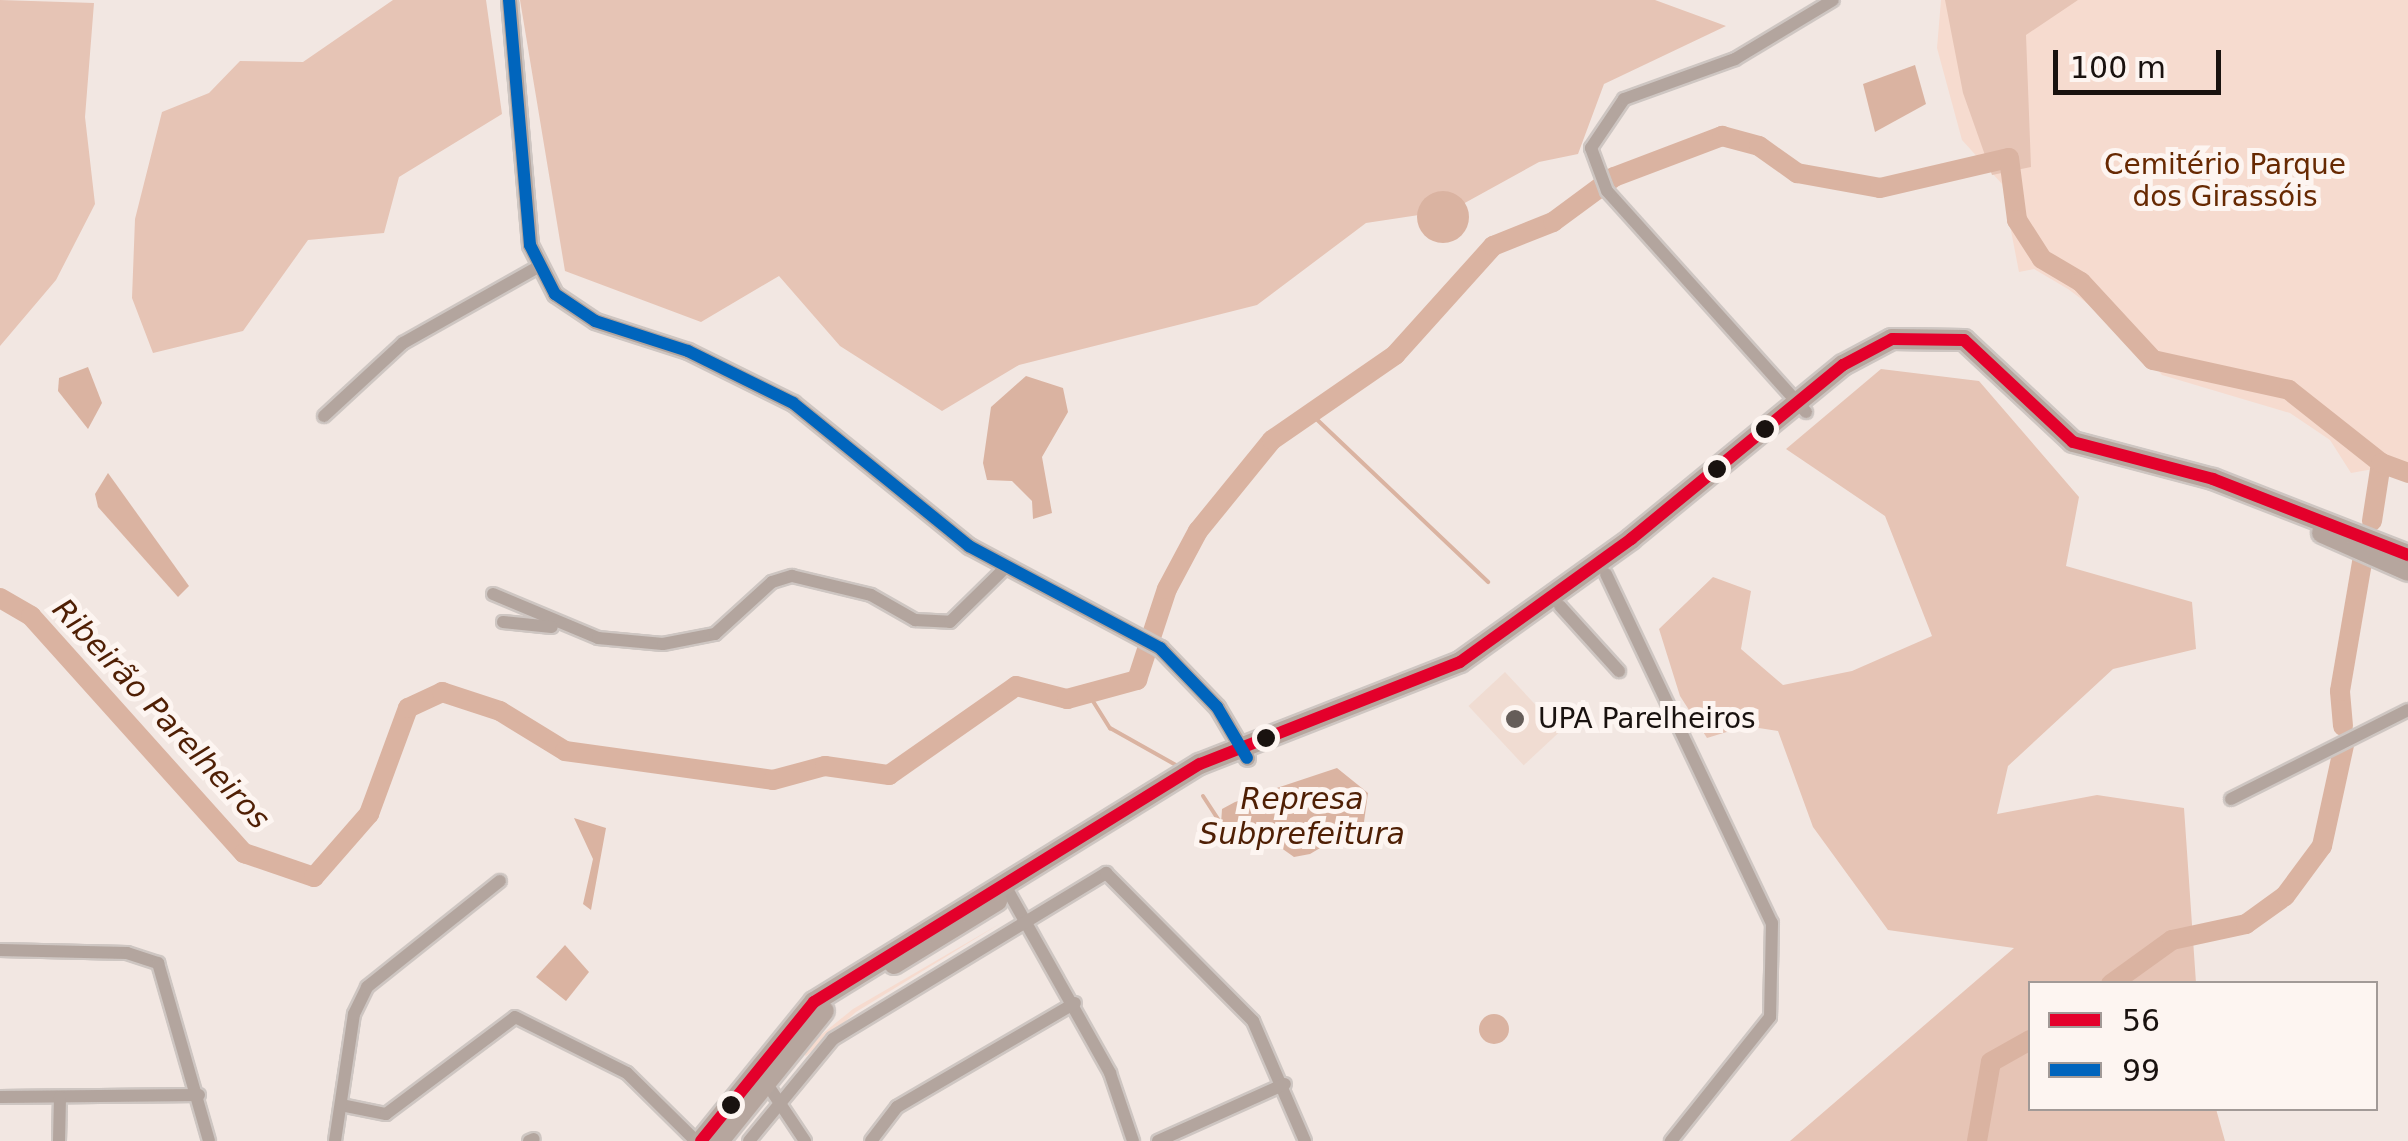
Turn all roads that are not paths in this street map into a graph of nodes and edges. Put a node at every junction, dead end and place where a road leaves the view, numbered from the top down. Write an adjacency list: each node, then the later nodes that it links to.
1 (509, 0): 3 (street)
2 (1833, 0): 4 (street)
3 (536, 268): 5 (street); 8 (street)
4 (1802, 407): 6 (main road); 7 (main road); 9 (main road)
5 (324, 416)
6 (1635, 544): 10 (main road); 17 (main road)
7 (2408, 555)
8 (1004, 568): 14 (street); 17 (street)
9 (2408, 570)
10 (1606, 574): 12 (main road); 41 (street)
11 (492, 594): 14 (street)
12 (1560, 606): 15 (street); 17 (main road)
13 (503, 622): 14 (street)
14 (564, 628)
15 (1619, 671)
16 (2408, 710): 18 (street)
17 (1244, 752): 20 (main road)
18 (2231, 799)
19 (500, 882): 30 (street)
20 (1006, 887): 21 (street); 24 (main road)
21 (1026, 918): 23 (street); 25 (street); 29 (street)
22 (0, 950): 26 (street)
23 (1075, 1003): 37 (street); 38 (street)
24 (759, 1075): 29 (street); 31 (main road)
25 (1285, 1084): 39 (street); 40 (street)
26 (198, 1095): 28 (street); 33 (street)
27 (0, 1097): 28 (street)
28 (60, 1097): 32 (street)
29 (780, 1101): 35 (street); 36 (street)
30 (341, 1106): 31 (street); 34 (street)
31 (702, 1139)
32 (59, 1141)
33 (209, 1141)
34 (336, 1141)
35 (749, 1141)
36 (804, 1141)
37 (871, 1141)
38 (1133, 1141)
39 (1158, 1141)
40 (1306, 1141)
41 (1671, 1141)

